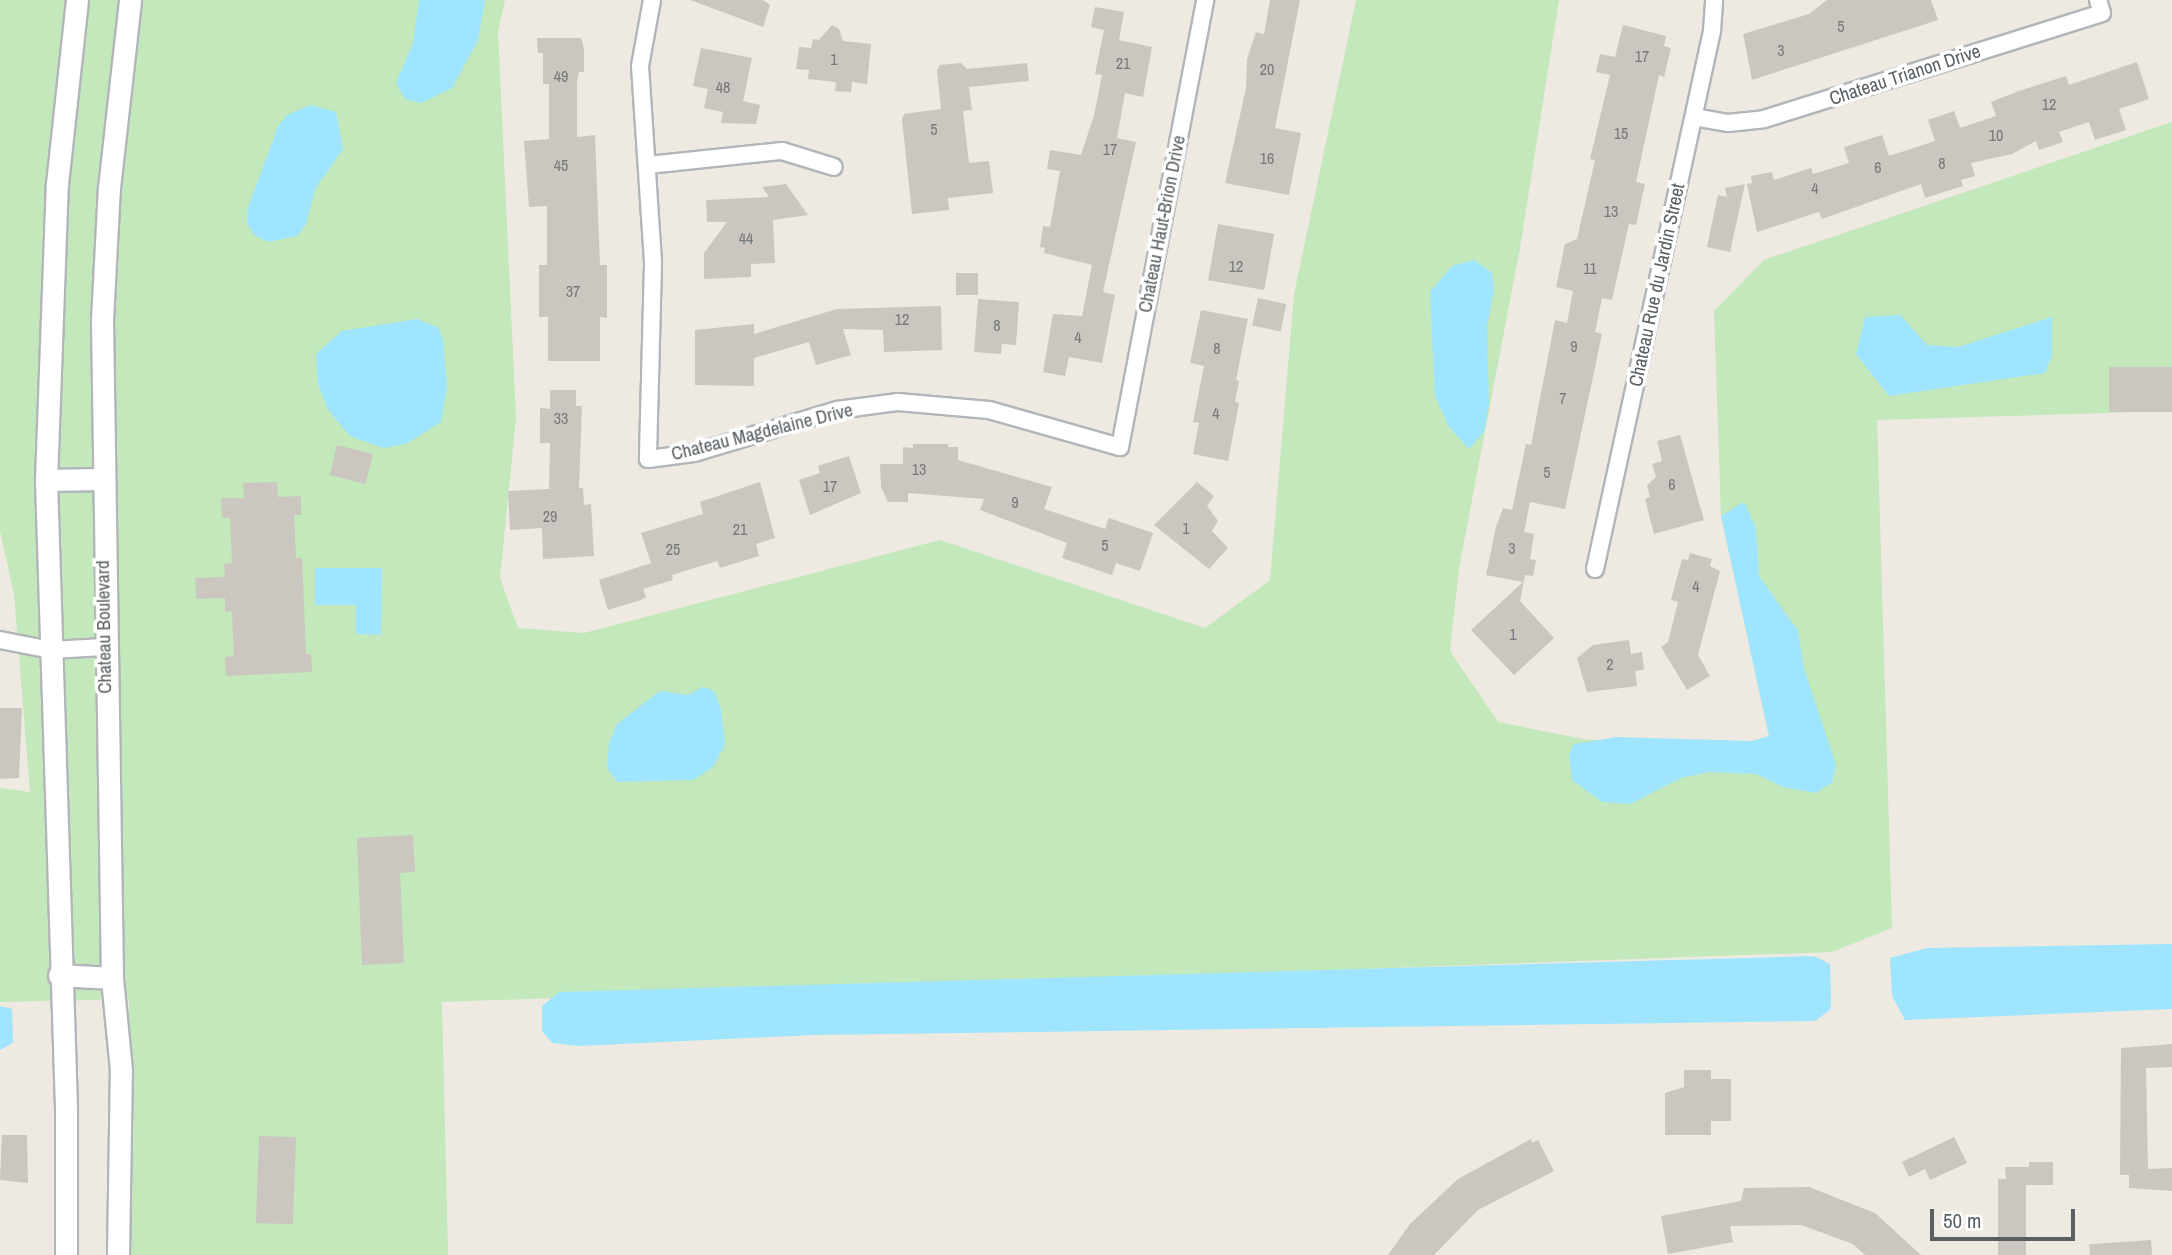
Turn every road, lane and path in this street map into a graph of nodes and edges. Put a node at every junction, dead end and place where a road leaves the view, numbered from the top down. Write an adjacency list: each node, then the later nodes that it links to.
1 (77, 0): 12 (street)
2 (130, 0): 11 (street, Chateau Boulevard)
3 (652, 0): 8 (street, Chateau Magdelaine Drive)
4 (1205, 0): 10 (street, Chateau Haut-Brion Drive)
5 (1714, 0): 7 (street, Chateau Rue du Jardin Street)
6 (2098, 0): 7 (street, Chateau Trianon Drive)
7 (1694, 117): 13 (street, Chateau Rue du Jardin Street)
8 (648, 165): 9 (street); 10 (street, Chateau Magdelaine Drive)
9 (834, 167)
10 (1120, 447)
11 (102, 479): 12 (street); 15 (street, Chateau Boulevard)
12 (46, 480): 16 (street)
13 (1595, 569)
14 (0, 640): 16 (street)
15 (104, 647): 16 (street); 18 (street, Chateau Boulevard)
16 (51, 650): 17 (street)
17 (59, 975): 18 (street); 19 (street)
18 (112, 978): 20 (street, Chateau Boulevard)
19 (66, 1255)
20 (118, 1255)

